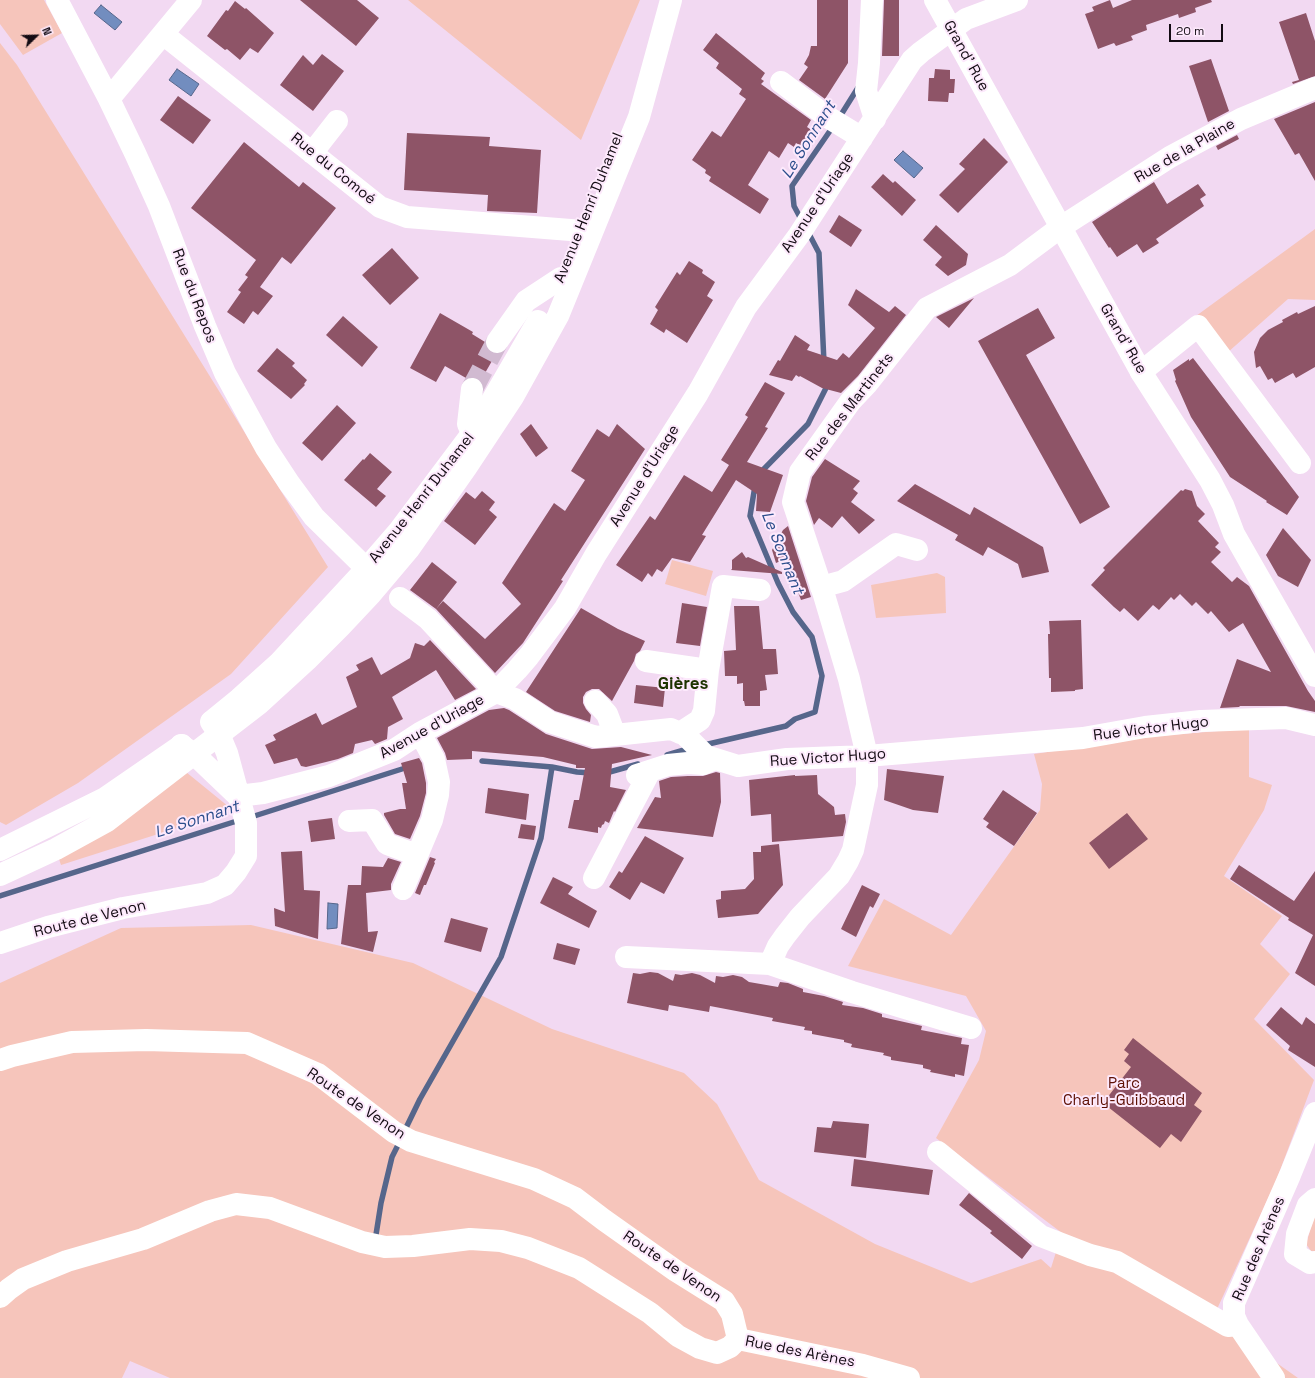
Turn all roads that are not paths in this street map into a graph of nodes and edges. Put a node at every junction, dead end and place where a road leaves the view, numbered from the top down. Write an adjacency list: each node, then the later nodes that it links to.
1 (57, 0): 12 (street, Rue du Repos)
2 (191, 0): 9 (street)
3 (658, 0): 18 (street, Avenue Henri Duhamel)
4 (671, 0): 26 (street, Avenue Henri Duhamel)
5 (872, 0): 13 (street)
6 (935, 0): 8 (street, Grand' Rue)
7 (1017, 0): 8 (street, Avenue d'Uriage)
8 (951, 30): 13 (street, Avenue d'Uriage); 17 (street, Grand' Rue)
9 (163, 34): 12 (street); 16 (street, Rue du Comoé)
10 (781, 82): 15 (street)
11 (1315, 88): 17 (street, Rue de la Plaine)
12 (109, 99): 26 (street, Rue du Repos)
13 (875, 119): 15 (street, Avenue d'Uriage)
14 (337, 121): 16 (street)
15 (855, 134): 33 (street, Avenue d'Uriage)
16 (312, 153): 18 (street, Rue du Comoé)
17 (1061, 227): 21 (street, Grand' Rue); 27 (street, Rue des Martinets)
18 (583, 232): 19 (street, Avenue Henri Duhamel)
19 (561, 278): 20 (street); 23 (street, Avenue Henri Duhamel)
20 (497, 342)
21 (1142, 372): 24 (street); 32 (street, Grand' Rue)
22 (472, 389): 23 (street)
23 (472, 433): 26 (street, Avenue Henri Duhamel)
24 (1300, 463)
25 (917, 550): 27 (street)
26 (373, 576): 36 (street, Avenue Henri Duhamel)
27 (821, 587): 41 (street, Rue des Martinets)
28 (760, 590): 31 (street)
29 (400, 598): 33 (street)
30 (646, 661): 31 (street)
31 (708, 670): 38 (street)
32 (1315, 676)
33 (496, 692): 37 (street, Avenue d'Uriage); 39 (street)
34 (595, 700): 39 (street)
35 (1315, 725): 41 (street, Rue Victor Hugo)
36 (215, 728): 40 (street, Avenue Henri Duhamel); 43 (street, Route de Venon)
37 (420, 733): 43 (street, Avenue d'Uriage); 46 (street)
38 (683, 734): 39 (street); 42 (street, Rue Victor Hugo)
39 (605, 736)
40 (187, 750): 43 (street, Route de Venon); 45 (street, Avenue Henri Duhamel); 47 (street)
41 (867, 756): 42 (street, Rue Victor Hugo); 52 (street, Rue des Martinets)
42 (710, 757): 48 (street)
43 (238, 796): 50 (street, Route de Venon)
44 (349, 821): 46 (street)
45 (0, 850)
46 (417, 855): 49 (street)
47 (0, 876)
48 (594, 878)
49 (403, 889)
50 (0, 943)
51 (626, 957): 52 (street)
52 (770, 964): 53 (street)
53 (971, 1028)
54 (0, 1060): 61 (street, Route de Venon)
55 (1313, 1126): 60 (street, Rue des Arènes)
56 (938, 1152): 60 (street)
57 (1315, 1199): 58 (street)
58 (1315, 1262)
59 (0, 1297): 61 (street)
60 (1238, 1326): 63 (street, Rue des Arènes)
61 (738, 1339): 62 (street, Rue des Arènes)
62 (909, 1378)
63 (1274, 1378)

